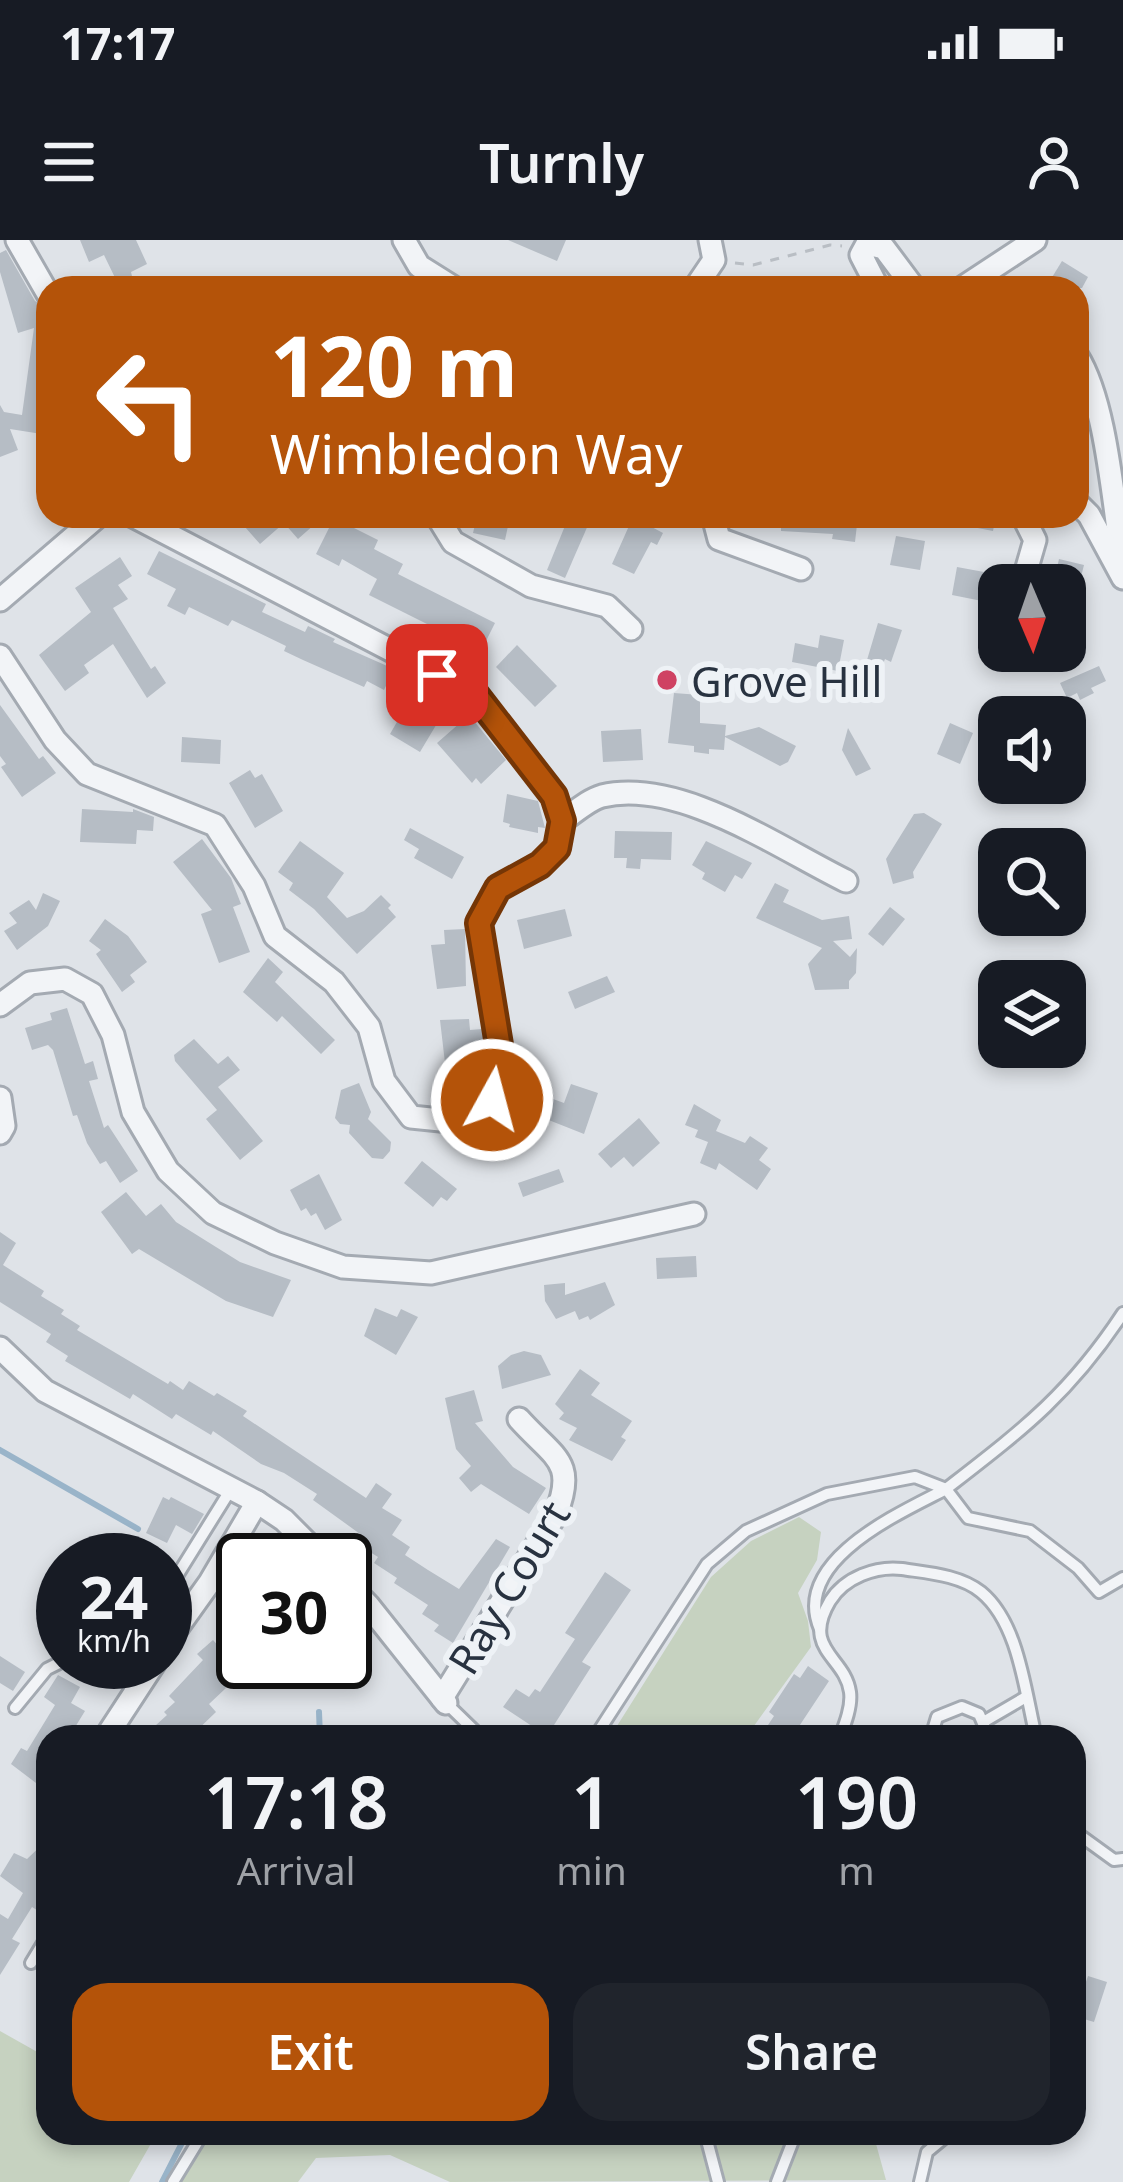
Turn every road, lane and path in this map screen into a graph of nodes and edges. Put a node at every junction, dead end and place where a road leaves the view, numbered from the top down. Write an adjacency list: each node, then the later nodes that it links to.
1 (17, 240): 6 (street)
2 (404, 240): 7 (street)
3 (1035, 240): 10 (street)
4 (862, 248): 5 (path); 8 (street); 9 (street)
5 (712, 250)
6 (38, 276)
7 (435, 276)
8 (871, 276)
9 (905, 276)
10 (980, 276)
11 (1089, 382): 18 (street)
12 (1089, 515): 21 (street)
13 (84, 528): 22 (street)
14 (156, 528): 25 (street)
15 (444, 528): 23 (street)
16 (716, 528): 20 (street)
17 (1029, 528): 19 (street)
18 (1123, 563)
19 (1028, 564)
20 (801, 569)
21 (1123, 578)
22 (0, 600)
23 (632, 629)
24 (0, 656): 25 (street)
25 (562, 821): 26 (street)
26 (846, 880)
27 (0, 1005): 30 (street)
28 (0, 1098): 29 (street)
29 (0, 1133)
30 (694, 1214)
31 (1123, 1313): 35 (lane)
32 (0, 1348): 34 (street)
33 (519, 1419): 46 (street, Ray Court)
34 (231, 1489): 36 (street); 38 (lane)
35 (946, 1489): 39 (lane); 42 (lane); 51 (lane)
36 (257, 1502): 37 (street); 40 (street)
37 (297, 1533)
38 (192, 1552)
39 (1123, 1578)
40 (192, 1608)
41 (372, 1610): 46 (street)
42 (820, 1628): 45 (lane); 52 (lane)
43 (36, 1682): 47 (lane)
44 (137, 1689): 49 (street)
45 (1026, 1697): 48 (lane); 55 (lane)
46 (444, 1701): 50 (lane)
47 (15, 1708)
48 (985, 1720): 53 (lane); 54 (lane)
49 (114, 1725)
50 (469, 1725)
51 (603, 1725)
52 (843, 1725)
53 (935, 1725)
54 (986, 1725)
55 (1033, 1725)
56 (1086, 1840): 57 (lane)
57 (1123, 1859)
58 (36, 1956): 59 (lane)
59 (32, 1963)
60 (196, 2145): 64 (lane)
61 (708, 2145): 65 (lane)
62 (791, 2145): 66 (lane)
63 (935, 2145): 67 (lane)
64 (173, 2182)
65 (718, 2182)
66 (777, 2182)
67 (920, 2182)

